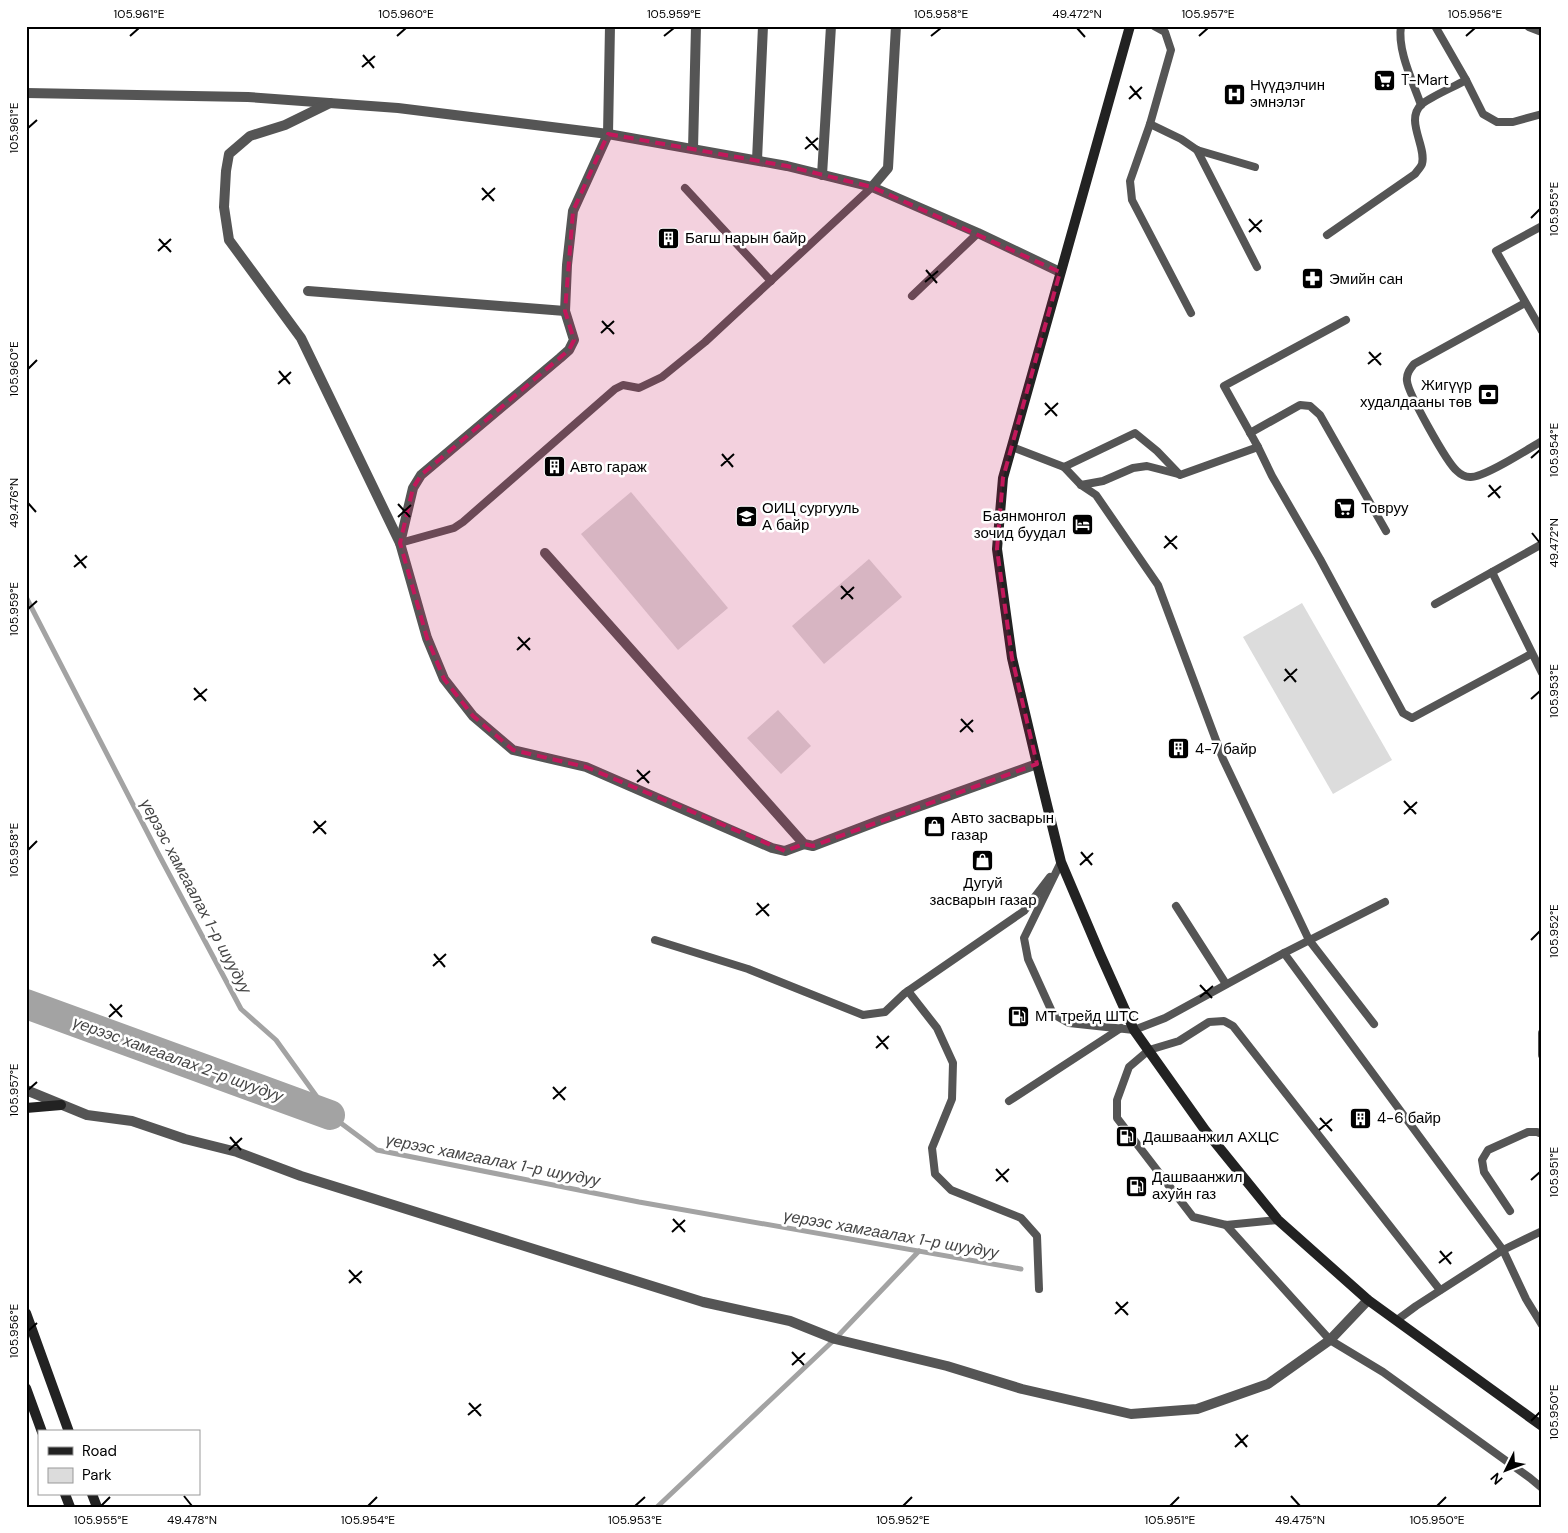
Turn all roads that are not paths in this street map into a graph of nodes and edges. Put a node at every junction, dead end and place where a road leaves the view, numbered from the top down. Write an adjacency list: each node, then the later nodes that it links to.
1 (610, 26): 18 (street)
2 (696, 26): 19 (street)
3 (763, 26): 21 (street)
4 (831, 26): 23 (street)
5 (896, 26): 24 (street)
6 (1130, 26): 30 (street)
7 (1154, 26): 17 (lane)
8 (1402, 26): 15 (lane)
9 (1435, 26): 12 (lane)
10 (1529, 26): 11 (street)
11 (1542, 32)
12 (1466, 80): 15 (lane); 16 (lane)
13 (26, 93): 14 (street)
14 (330, 103): 18 (street); 47 (street)
15 (1421, 105): 28 (lane)
16 (1542, 114)
17 (1150, 124): 20 (lane); 36 (lane)
18 (608, 134): 19 (street); 35 (street)
19 (693, 149): 21 (street)
20 (1197, 150): 22 (lane); 29 (lane)
21 (756, 160): 23 (street)
22 (1255, 167)
23 (822, 175): 24 (street)
24 (872, 187): 27 (street); 31 (lane)
25 (685, 188): 31 (lane)
26 (1542, 226): 34 (lane)
27 (978, 234): 30 (street); 33 (lane)
28 (1327, 235)
29 (1257, 267)
30 (1060, 272): 41 (street)
31 (771, 281): 47 (lane)
32 (308, 291): 35 (street)
33 (912, 296)
34 (1525, 303): 38 (lane); 40 (lane)
35 (565, 310): 47 (street)
36 (1191, 313)
37 (1346, 320): 39 (lane)
38 (1542, 331)
39 (1250, 433): 42 (lane); 46 (lane)
40 (1542, 441)
41 (1012, 447): 43 (lane); 54 (street)
42 (1258, 447): 44 (lane); 52 (lane)
43 (1064, 467): 44 (lane); 45 (lane)
44 (1180, 475): 45 (lane)
45 (1081, 485): 60 (lane)
46 (1386, 531)
47 (400, 544): 55 (street)
48 (1542, 544): 50 (lane)
49 (545, 553): 55 (street)
50 (1492, 572): 51 (lane); 52 (lane)
51 (1435, 604)
52 (1531, 654): 53 (lane)
53 (1542, 673)
54 (1037, 764): 55 (street); 56 (street)
55 (804, 844)
56 (1061, 862): 63 (lane); 65 (lane); 66 (street)
57 (1385, 902): 60 (lane)
58 (1176, 906): 62 (lane)
59 (655, 940): 63 (lane)
60 (1309, 940): 61 (lane); 64 (lane)
61 (1284, 953): 62 (lane); 79 (lane)
62 (1226, 984): 66 (lane)
63 (908, 990): 80 (lane)
64 (1374, 1024)
65 (1121, 1028): 66 (lane); 71 (lane)
66 (1134, 1030): 68 (street)
67 (1542, 1033): 69 (lane)
68 (1149, 1050): 76 (street); 77 (lane); 81 (lane)
69 (1542, 1055)
70 (26, 1090): 72 (street)
71 (1009, 1101)
72 (61, 1105): 73 (street); 86 (street)
73 (26, 1108)
74 (1542, 1134): 75 (lane)
75 (1510, 1211)
76 (1278, 1220): 77 (lane); 82 (street)
77 (1226, 1225): 86 (lane)
78 (1542, 1231): 79 (lane)
79 (1503, 1250): 81 (lane); 85 (lane)
80 (1039, 1288)
81 (1440, 1290): 84 (lane)
82 (1368, 1300): 84 (street); 86 (street)
83 (26, 1313): 90 (street)
84 (1397, 1320): 88 (street)
85 (1542, 1325)
86 (1330, 1340): 91 (lane)
87 (26, 1388): 89 (street)
88 (1542, 1426)
89 (41, 1430)
90 (68, 1430)
91 (1542, 1488)

